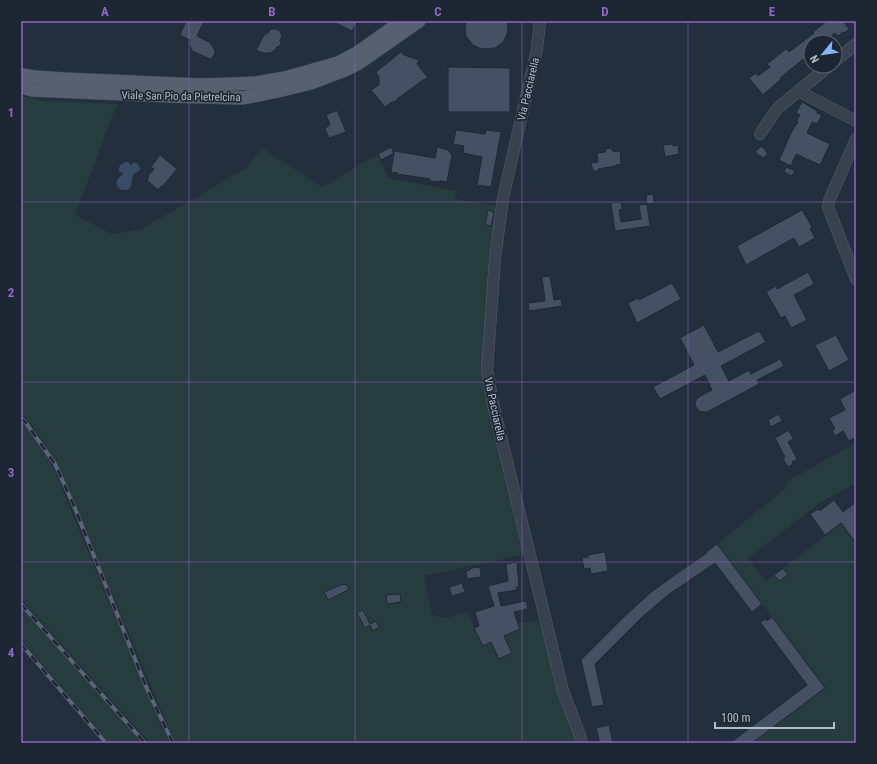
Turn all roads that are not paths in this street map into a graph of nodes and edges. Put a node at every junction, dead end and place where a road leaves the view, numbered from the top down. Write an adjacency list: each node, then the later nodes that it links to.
1 (419, 21): 8 (main road, Viale San Pio da Pietrelcina)
2 (540, 21): 14 (street, Via Pacciarella)
3 (400, 22): 7 (main road, Viale San Pio da Pietrelcina)
4 (856, 44): 5 (street)
5 (843, 55)
6 (819, 74): 9 (street)
7 (21, 75)
8 (21, 87)
9 (798, 91): 10 (street); 11 (street)
10 (856, 120)
11 (760, 134)
12 (854, 149): 13 (street)
13 (856, 279)
14 (582, 743)

